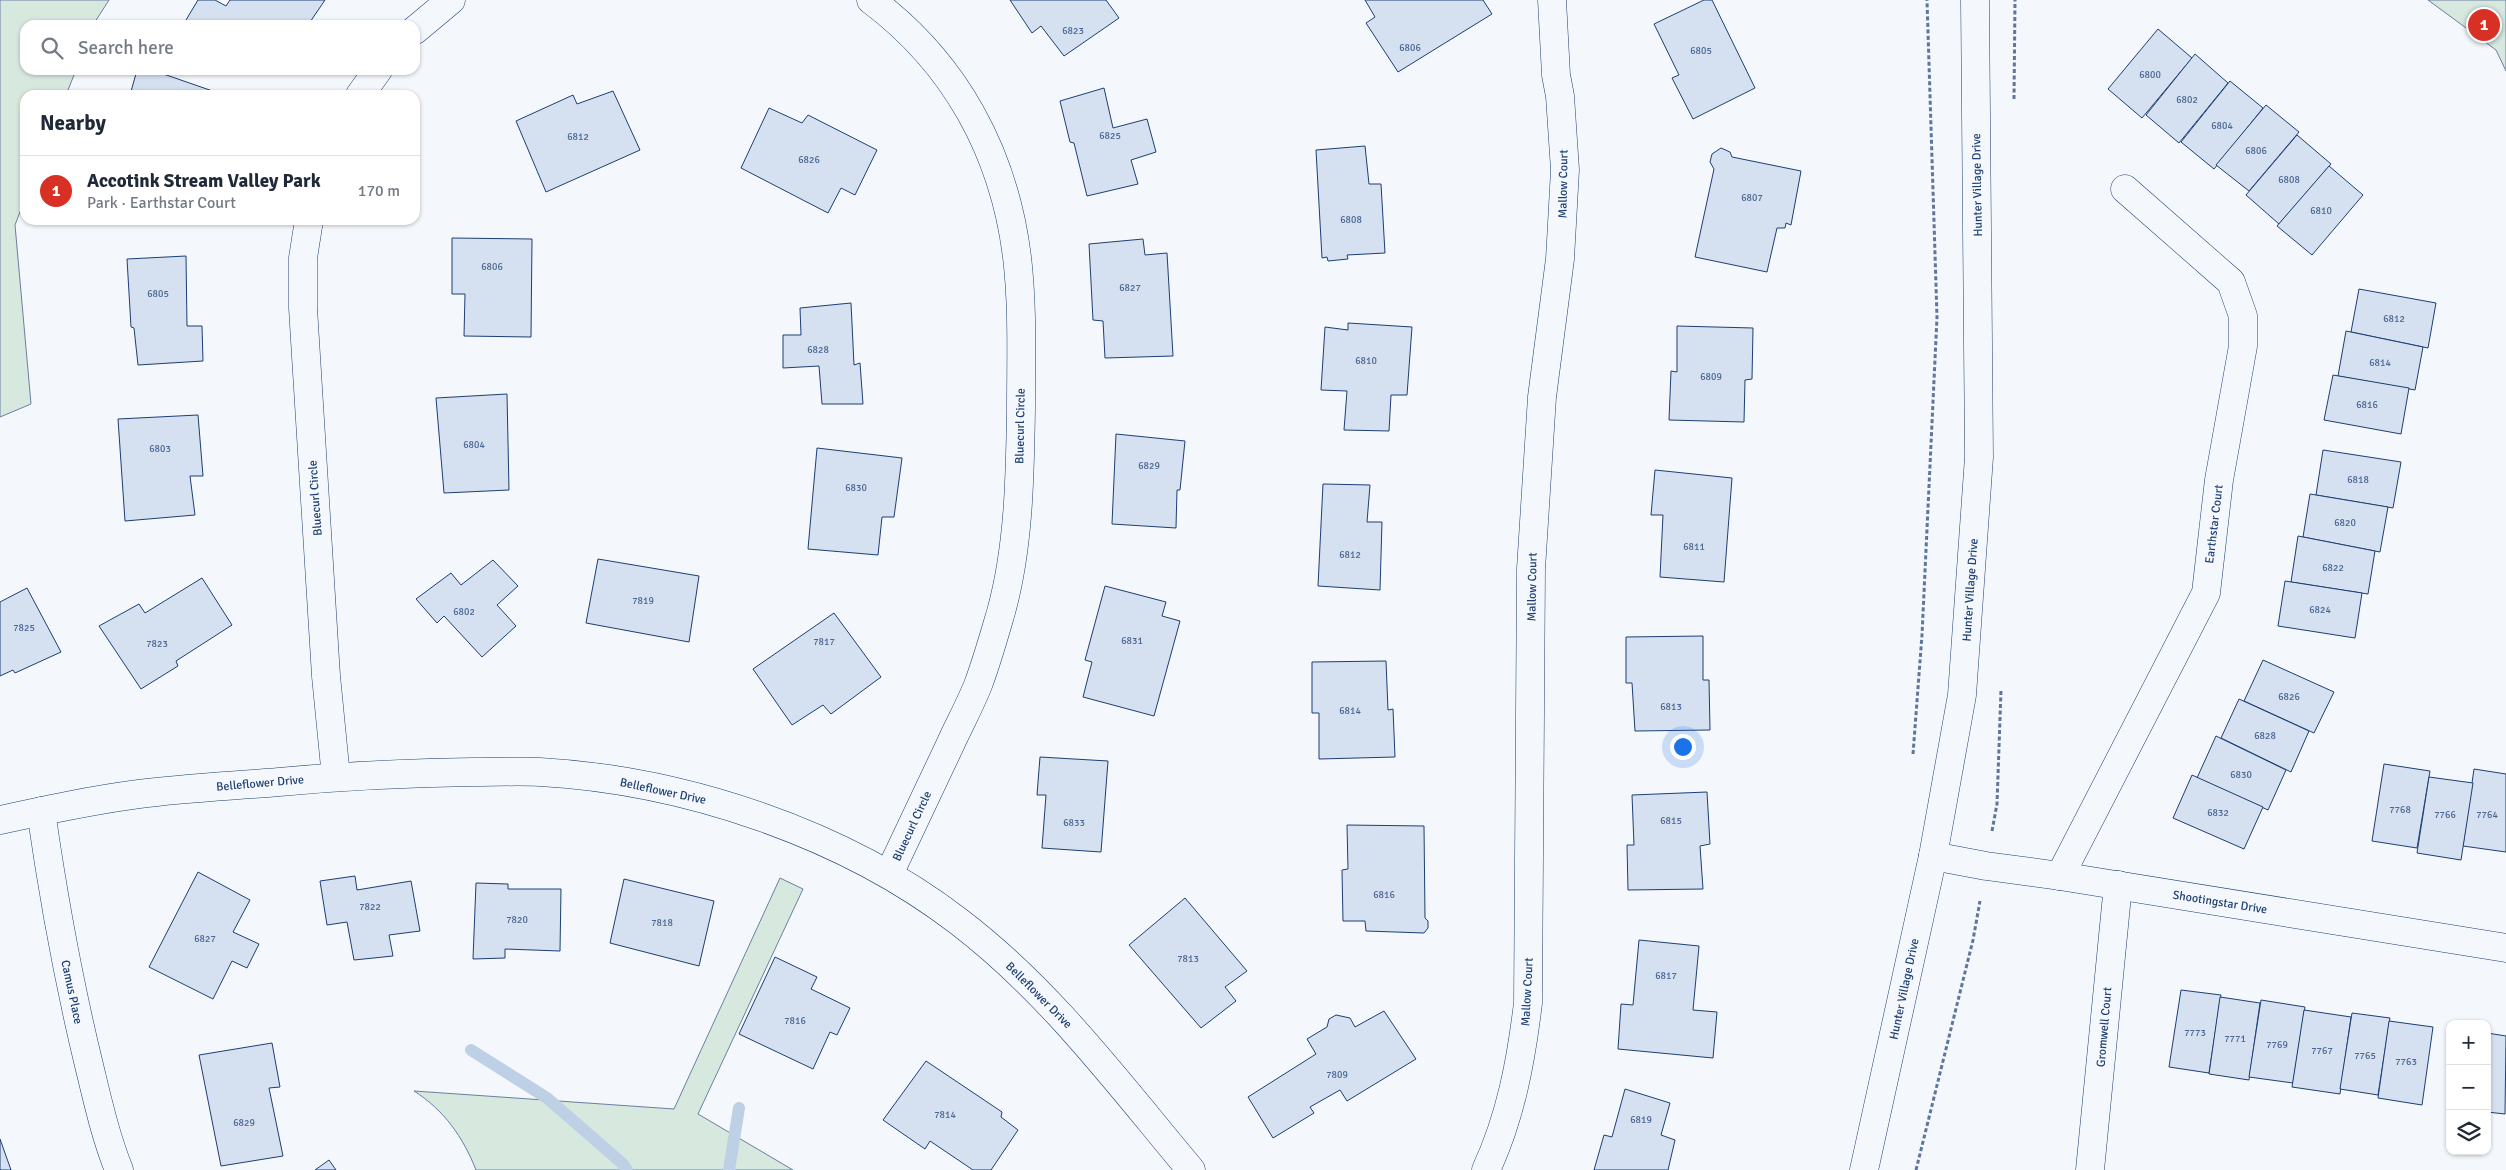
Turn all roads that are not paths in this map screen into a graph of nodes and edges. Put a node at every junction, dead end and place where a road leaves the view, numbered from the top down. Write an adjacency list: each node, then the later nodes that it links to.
1 (451, 0): 5 (street)
2 (871, 0): 14 (street, Bluecurl Circle)
3 (1552, 0): 20 (street, Mallow Court)
4 (1975, 0): 13 (street, Hunter Village Drive)
5 (420, 26)
6 (374, 75): 7 (street)
7 (364, 90)
8 (2125, 189): 15 (street, Earthstar Court)
9 (308, 225): 10 (street, Bluecurl Circle)
10 (336, 777): 11 (street, Belleflower Drive); 14 (street, Belleflower Drive)
11 (41, 811): 12 (street, Belleflower Drive); 18 (street, Camus Place)
12 (0, 820)
13 (1933, 856): 15 (street, Shootingstar Drive); 21 (street, Hunter Village Drive)
14 (889, 874): 19 (street, Belleflower Drive)
15 (2060, 876): 16 (street, Shootingstar Drive)
16 (2118, 885): 17 (street, Shootingstar Drive); 22 (street, Gromwell Court)
17 (2506, 948)
18 (119, 1170)
19 (1191, 1170)
20 (1486, 1170)
21 (1864, 1170)
22 (2090, 1170)

